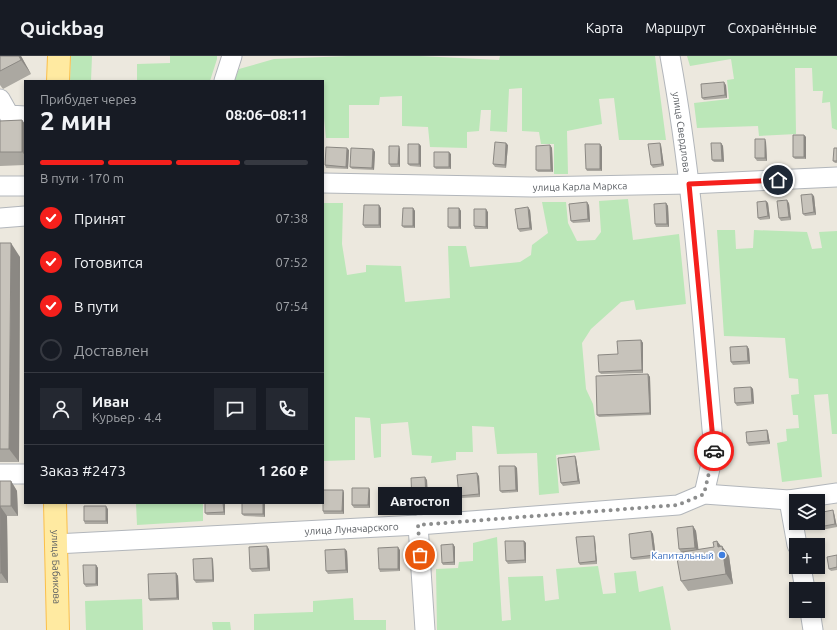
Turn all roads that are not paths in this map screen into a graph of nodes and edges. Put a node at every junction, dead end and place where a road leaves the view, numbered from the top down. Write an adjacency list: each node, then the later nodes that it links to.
1 (58, 56): 4 (main road)
2 (232, 56): 5 (street)
3 (670, 56): 10 (street, улица Свердлова)
4 (58, 80)
5 (224, 80)
6 (0, 99): 7 (street)
7 (11, 116)
8 (837, 177): 10 (street, улица Карла Маркса)
9 (324, 183): 10 (street, улица Карла Маркса)
10 (689, 184): 18 (street, улица Свердлова)
11 (0, 186): 12 (street)
12 (24, 186)
13 (24, 216): 14 (street)
14 (0, 218)
15 (0, 474): 16 (street)
16 (24, 474)
17 (837, 493): 19 (street, улица Луначарского)
18 (704, 494): 20 (street, улица Луначарского); 22 (street, улица Луначарского)
19 (825, 495)
20 (789, 500)
21 (55, 504): 23 (main road, улица Бабикова)
22 (418, 525): 23 (street, улица Луначарского); 26 (street)
23 (55, 544): 25 (main road, улица Бабикова)
24 (811, 618): 27 (street)
25 (58, 630)
26 (425, 630)
27 (813, 630)

